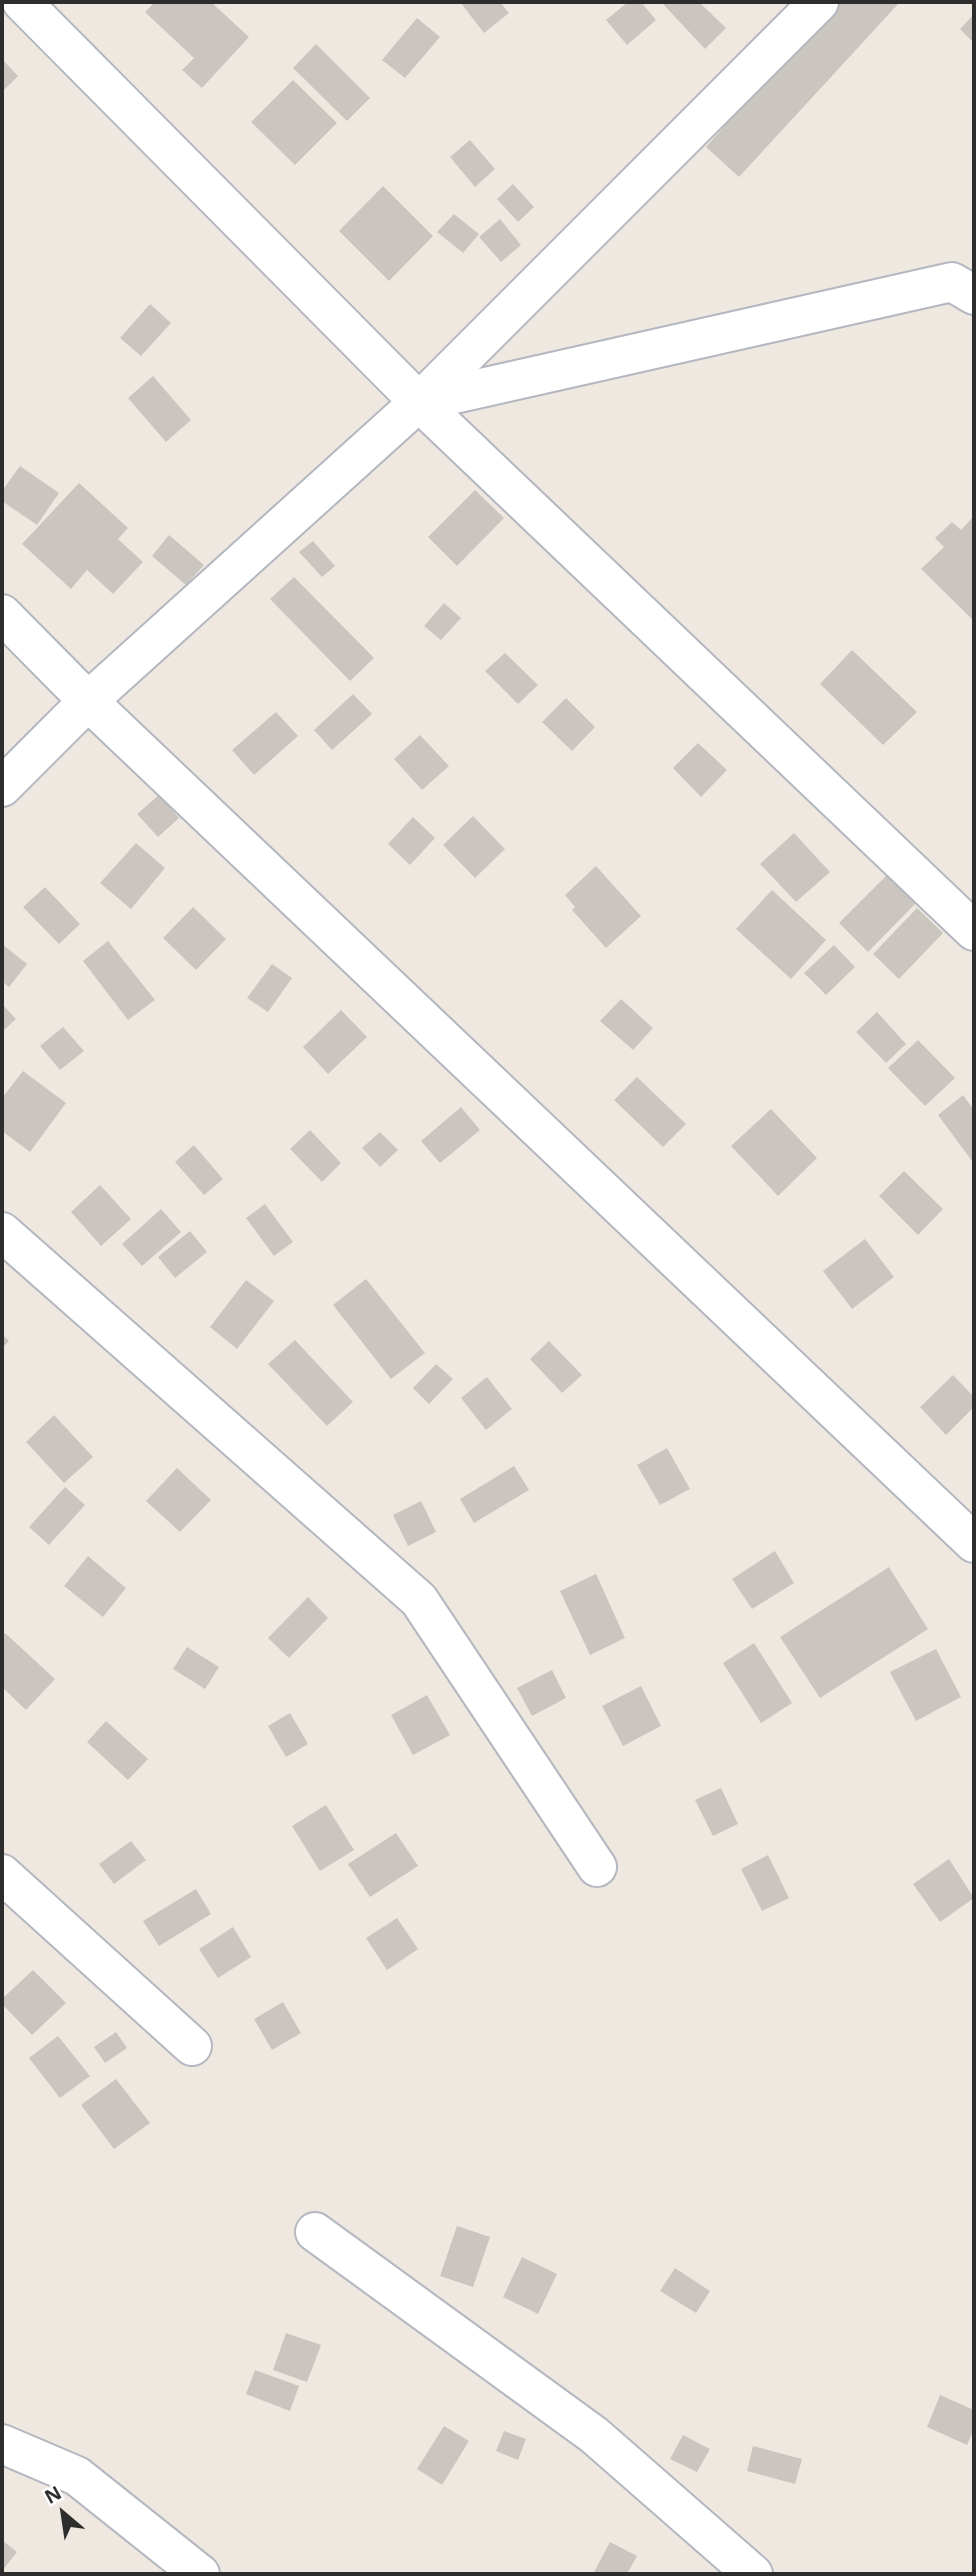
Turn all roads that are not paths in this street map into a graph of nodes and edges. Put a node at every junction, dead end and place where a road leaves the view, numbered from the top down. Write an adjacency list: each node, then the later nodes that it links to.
1 (22, 2): 4 (street)
2 (819, 2): 4 (street)
3 (974, 295): 4 (street)
4 (419, 402): 6 (street); 8 (street)
5 (2, 614): 6 (street)
6 (88, 701): 7 (street); 10 (street)
7 (2, 787)
8 (974, 931)
9 (2, 1232): 11 (street)
10 (974, 1543)
11 (597, 1867)
12 (2, 1874): 13 (street)
13 (192, 2046)
14 (315, 2232): 17 (street)
15 (2, 2444): 16 (street)
16 (200, 2574)
17 (753, 2574)

